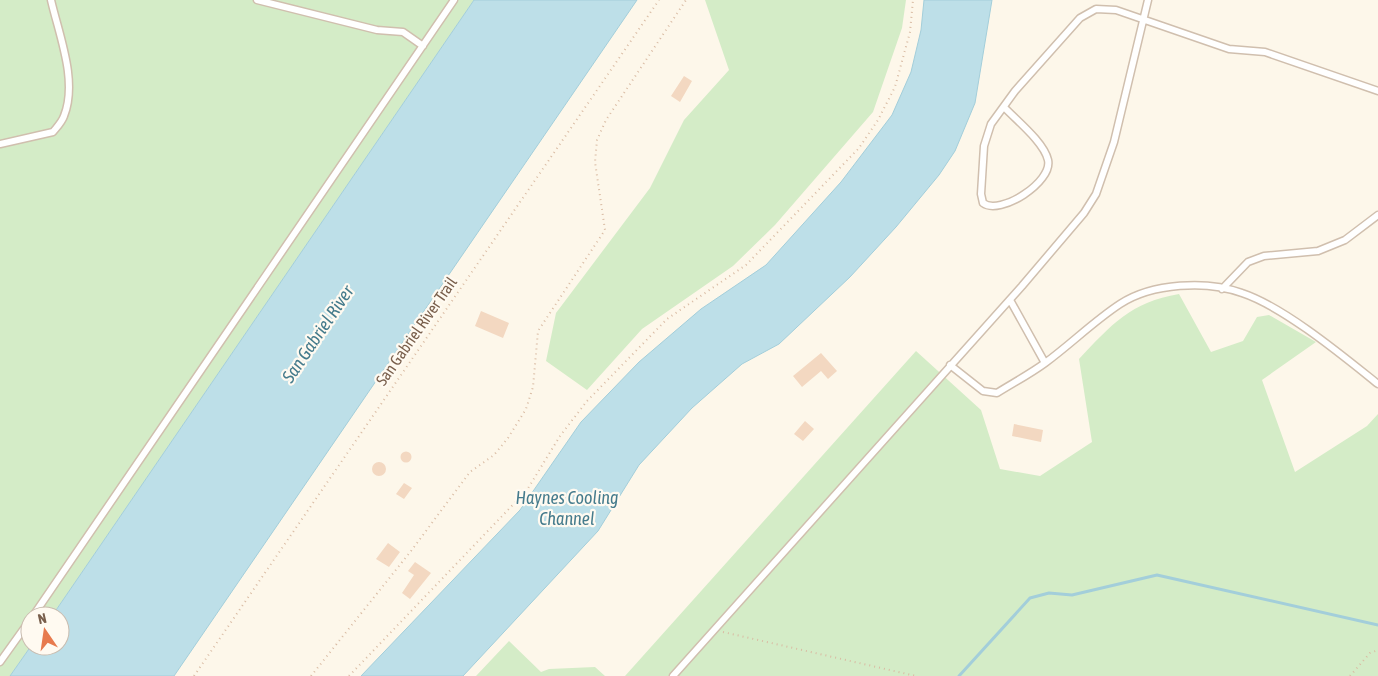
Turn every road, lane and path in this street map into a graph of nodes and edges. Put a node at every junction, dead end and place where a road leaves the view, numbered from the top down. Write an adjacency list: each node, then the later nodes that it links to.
1 (51, 0): 12 (lane)
2 (257, 0): 9 (lane)
3 (454, 0): 9 (lane)
4 (658, 0): 24 (path, San Gabriel River Trail)
5 (686, 0): 25 (path)
6 (914, 0): 26 (path)
7 (1148, 0): 8 (lane)
8 (1145, 22): 10 (lane); 11 (lane); 15 (lane)
9 (423, 46): 19 (lane)
10 (1378, 91)
11 (1004, 107): 11 (lane)
12 (0, 144)
13 (1378, 216): 14 (lane)
14 (1222, 289): 16 (lane); 18 (lane)
15 (1010, 300): 16 (lane); 17 (lane)
16 (1045, 363): 17 (lane)
17 (950, 365): 20 (lane)
18 (1378, 384)
19 (40, 606)
20 (714, 630): 27 (lane); 28 (path)
21 (20, 634): 23 (lane)
22 (1378, 650): 29 (path)
23 (0, 662)
24 (194, 676)
25 (310, 676)
26 (349, 676)
27 (673, 676)
28 (916, 676)
29 (1350, 676)

